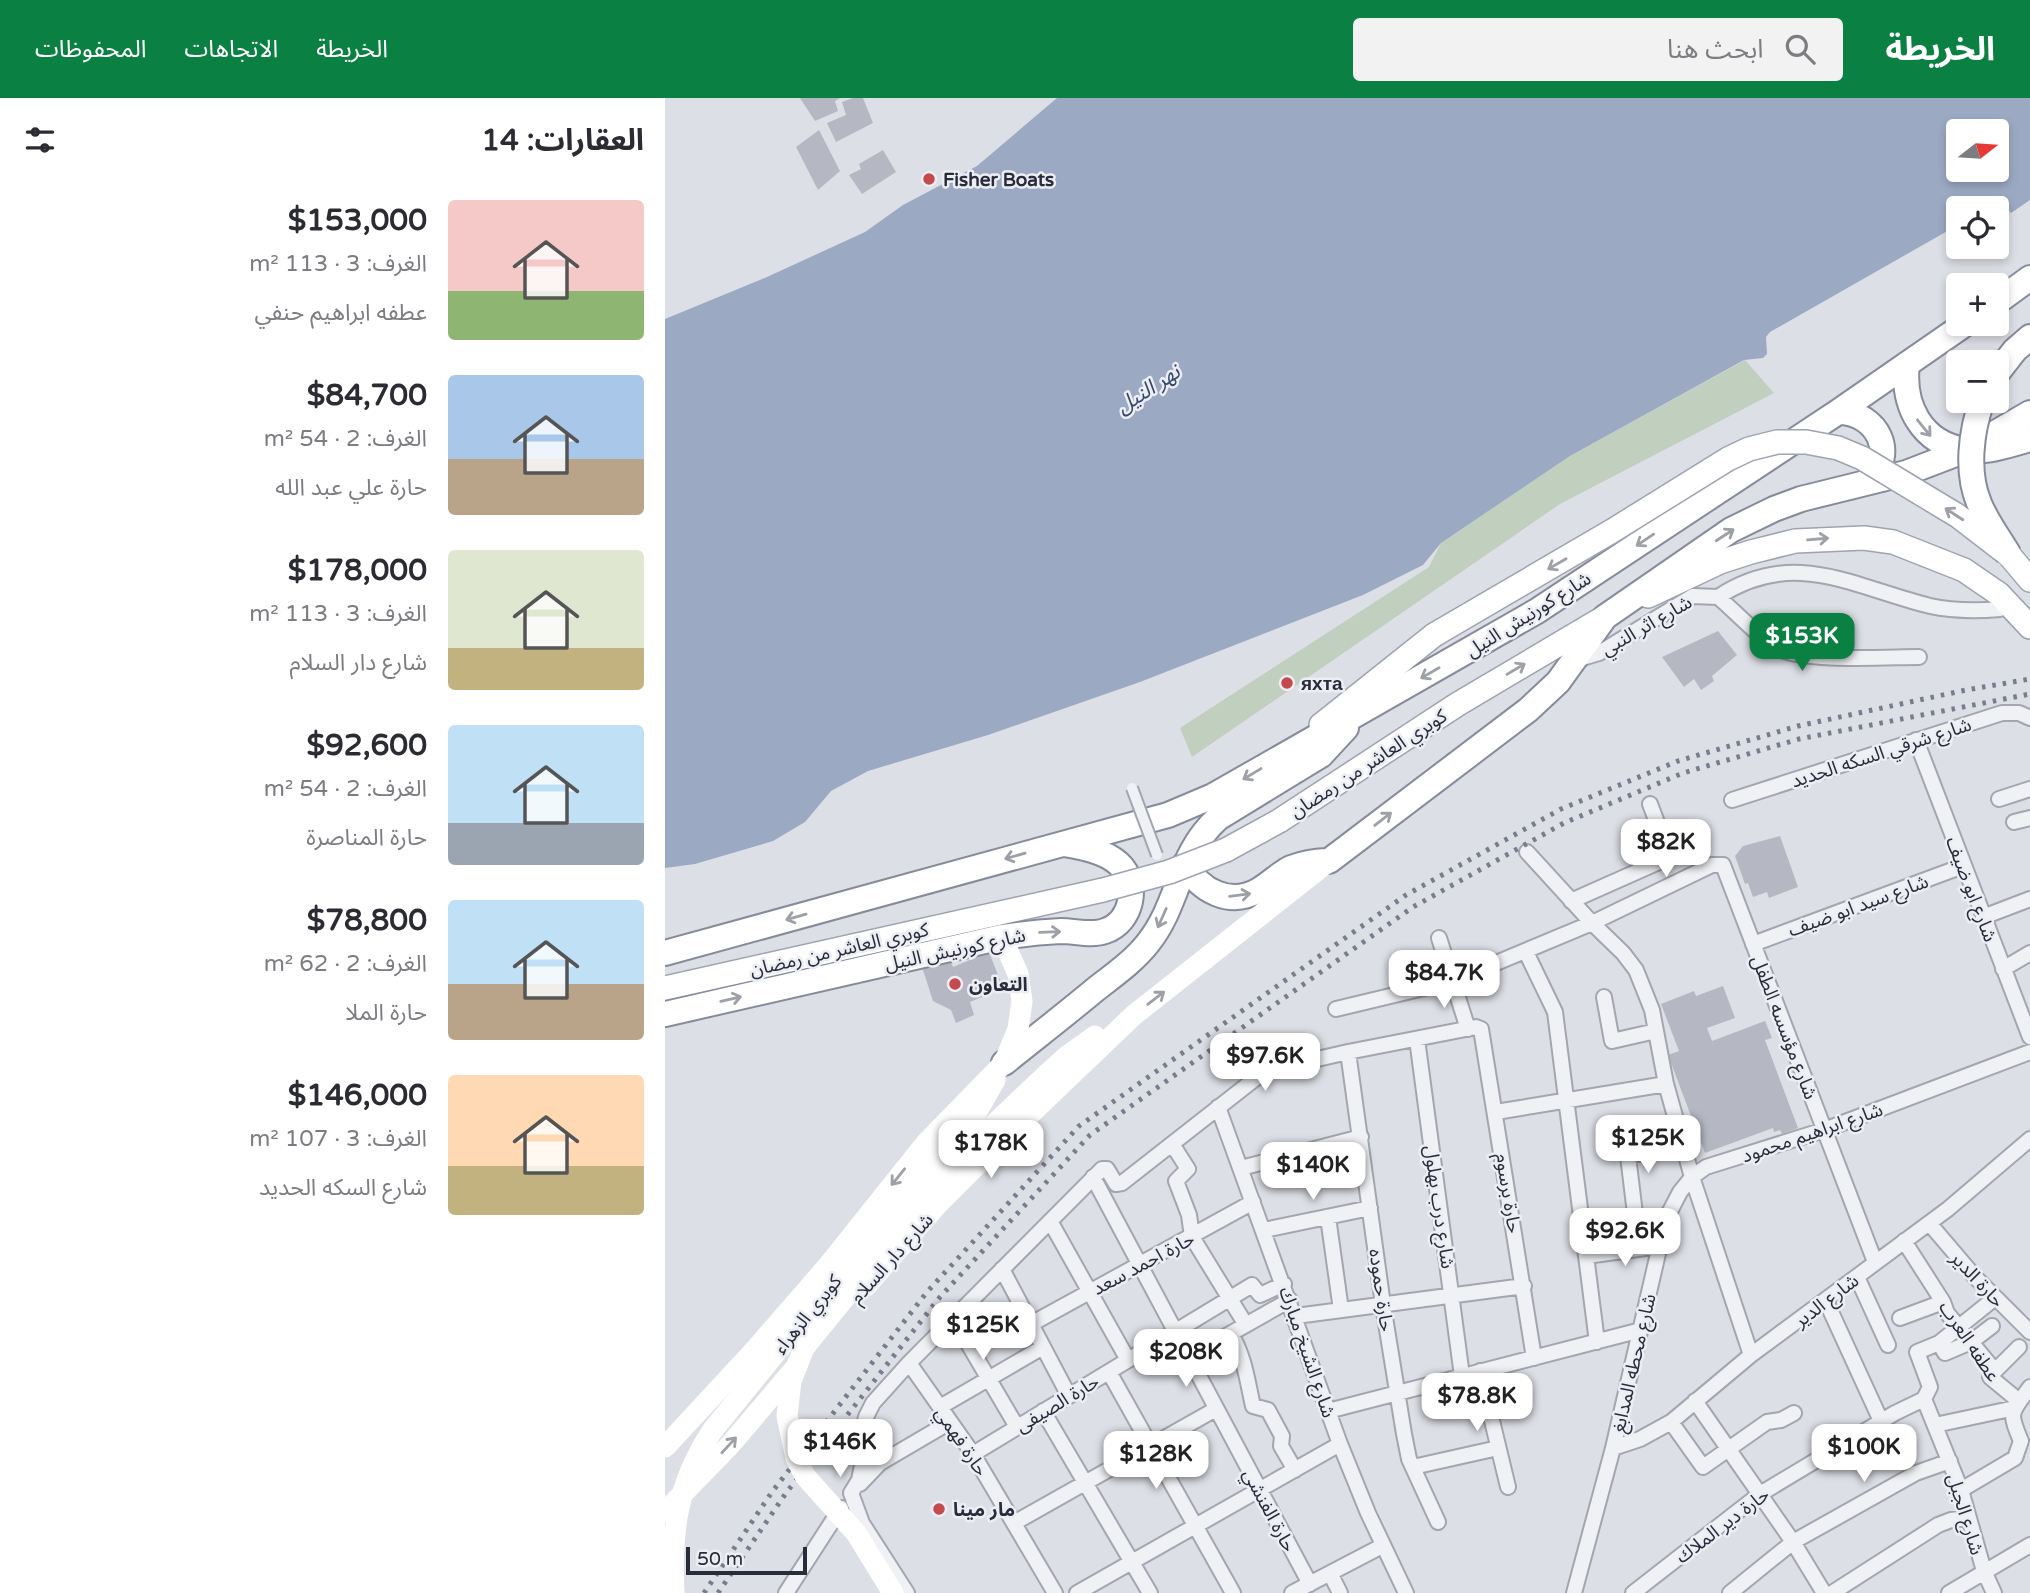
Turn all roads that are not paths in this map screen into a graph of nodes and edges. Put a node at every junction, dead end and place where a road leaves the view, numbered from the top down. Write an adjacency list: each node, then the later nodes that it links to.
1 (2030, 278): 2 (highway)
2 (2009, 293)
3 (1948, 336): 6 (highway, شارع كورنيش النيل)
4 (2030, 337): 5 (highway)
5 (2009, 358)
6 (1907, 364): 7 (highway, شارع كورنيش النيل); 11 (highway, one-way to 11)
7 (1838, 412): 12 (highway); 21 (highway, شارع كورنيش النيل, one-way to 21)
8 (1979, 413): 13 (highway, bridge)
9 (2030, 413): 11 (highway)
10 (2030, 439): 11 (highway)
11 (1966, 450): 12 (highway)
12 (1863, 485): 17 (highway, one-way to 12)
13 (2009, 555): 14 (main road); 24 (main road, one-way to 24, bridge)
14 (2030, 580)
15 (1718, 597): 16 (street, شارع اثر النبي); 19 (street); 20 (street, شارع اثر النبي)
16 (2000, 609)
17 (1605, 617): 18 (main road, كوبري العاشر من رمضان, one-way to 18); 20 (highway); 50 (main road, كوبري العاشر من رمضان, one-way to 17, bridge)
18 (2030, 626)
19 (1919, 657)
20 (1574, 660): 35 (highway, one-way to 20)
21 (1354, 715): 24 (highway, شارع كورنيش النيل); 36 (highway)
22 (2030, 718): 23 (street, شارع شرقي السكه الحديد)
23 (1916, 740): 28 (street, شارع شرقي السكه الحديد); 37 (street, شارع ابو ضيف)
24 (1282, 757): 32 (highway, شارع كورنيش النيل, one-way to 32)
25 (1132, 788): 34 (street, bridge)
26 (2030, 789): 27 (street)
27 (1999, 799)
28 (1732, 800)
29 (1650, 804): 39 (street)
30 (2030, 818): 31 (street)
31 (2014, 822)
32 (1060, 843): 42 (highway, شارع كورنيش النيل, one-way to 32); 46 (highway, شارع كورنيش النيل, one-way to 46)
33 (1527, 852): 39 (street)
34 (1157, 855)
35 (1329, 861): 36 (highway, one-way to 35); 54 (main road, شارع دار السلام, one-way to 35)
36 (1185, 864): 61 (highway, one-way to 61)
37 (1963, 866): 40 (street, شارع ابو ضيف); 44 (street, شارع سيد ابو ضيف)
38 (2030, 899): 40 (street)
39 (1571, 901): 41 (street)
40 (1983, 917): 48 (street, شارع ابو ضيف)
41 (1592, 923): 44 (street, شارع مؤسسه الطفل); 45 (street); 56 (street)
42 (1002, 937): 53 (highway, شارع كورنيش النيل, one-way to 42); 61 (main road)
43 (1439, 938): 49 (street, حارة برسوم)
44 (1753, 944): 66 (street, شارع مؤسسه الطفل)
45 (1526, 952): 49 (street); 63 (street)
46 (665, 953)
47 (2030, 953): 48 (street)
48 (2003, 969): 57 (street, شارع ابو ضيف)
49 (1453, 981): 52 (street); 55 (street, حارة برسوم)
50 (665, 988)
51 (1604, 997): 56 (street)
52 (1336, 1009)
53 (665, 1014)
54 (1134, 1015): 160 (main road, شارع دار السلام, one-way to 54); 174 (main road, كوبري الزهراء, bridge)
55 (1475, 1029): 58 (street); 65 (street, حارة برسوم)
56 (1656, 1031): 62 (street)
57 (2030, 1037)
58 (1417, 1039): 59 (street); 92 (street, شارع درب بهلول)
59 (1348, 1052): 64 (street); 67 (street, حارة حموده)
60 (2030, 1052): 66 (street, شارع ابراهيم محمود)
61 (1004, 1063): 146 (main road, one-way to 146); 172 (main road, كوبري الزهراء, bridge)
62 (1666, 1084): 63 (street); 70 (street)
63 (1565, 1099): 65 (street); 84 (street)
64 (1218, 1107): 69 (street); 71 (street, شارع الشيخ مبارك)
65 (1496, 1112): 90 (street, حارة برسوم)
66 (1824, 1130): 73 (street, شارع ابراهيم محمود); 85 (street, شارع مؤسسه الطفل)
67 (1361, 1137): 71 (street); 75 (street, حارة حموده)
68 (2030, 1139): 79 (street, شارع الدير)
69 (1172, 1144): 72 (street); 81 (street)
70 (1684, 1145): 73 (street); 78 (street)
71 (1241, 1168): 74 (street, شارع الشيخ مبارك)
72 (1099, 1173): 77 (street); 86 (street, حارة الفنشي)
73 (1692, 1177): 83 (street, شارع محطه المدابغ); 117 (street)
74 (1253, 1202): 80 (street, شارع الشيخ مبارك); 81 (street, حارة احمد سعد)
75 (1370, 1208): 76 (street); 98 (street, حارة حموده)
76 (1328, 1217): 80 (street); 99 (street)
77 (1050, 1221): 87 (street); 91 (street)
78 (1636, 1222)
79 (1929, 1223): 82 (street, شارع الدير); 93 (street, حارة الدير)
80 (1264, 1230): 89 (street, شارع الشيخ مبارك)
81 (1192, 1237): 86 (street, حارة احمد سعد); 94 (street)
82 (1904, 1241): 85 (street, شارع الدير); 97 (street, عطفه العرب)
83 (1660, 1245): 84 (street); 107 (street, شارع محطه المدابغ)
84 (1586, 1256): 111 (street)
85 (1875, 1262): 88 (street, شارع الدير)
86 (1140, 1265): 91 (street, حارة احمد سعد); 108 (street, حارة الفنشي)
87 (1002, 1269): 101 (street); 103 (street)
88 (1857, 1277): 96 (street, شارع الدير); 114 (street)
89 (1284, 1284): 94 (street, حارة الصيفى); 95 (street, شارع الشيخ مبارك)
90 (1524, 1286): 92 (street); 119 (street, حارة برسوم)
91 (1090, 1291): 103 (street, حارة احمد سعد); 120 (street)
92 (1452, 1295): 98 (street); 125 (street, شارع درب بهلول)
93 (1995, 1298): 106 (street, شارع الجبل); 109 (street, حارة الدير)
94 (1229, 1300): 104 (street); 108 (street, حارة الصيفى)
95 (1290, 1300): 100 (street, شارع الشيخ مبارك); 104 (street)
96 (1826, 1301): 117 (street, شارع الدير); 138 (street)
97 (1943, 1302): 102 (street); 106 (street, عطفه العرب)
98 (1383, 1305): 99 (street); 128 (street, حارة حموده)
99 (1341, 1310): 100 (street)
100 (1296, 1317): 135 (street, شارع الشيخ مبارك)
101 (953, 1318): 121 (street); 126 (street)
102 (1900, 1318)
103 (1031, 1324): 116 (street)
104 (1246, 1325): 110 (street)
105 (1992, 1326): 112 (street)
106 (1958, 1327): 112 (street, عطفه العرب); 113 (street, شارع الجبل)
107 (1641, 1330): 111 (street); 148 (street, شارع محطه المدابغ)
108 (1175, 1332): 118 (street, حارة الفنشي); 120 (street, حارة الصيفى)
109 (2030, 1332)
110 (1231, 1334): 118 (street); 153 (street)
111 (1597, 1342): 119 (street)
112 (1971, 1342): 113 (street); 123 (street, عطفه العرب)
113 (1939, 1343): 130 (street, شارع الجبل)
114 (1888, 1346)
115 (2019, 1346): 123 (street)
116 (1043, 1347): 126 (street); 129 (street)
117 (1751, 1355): 131 (street, شارع الدير)
118 (1189, 1357): 134 (street, حارة الفنشي)
119 (1534, 1358): 122 (street)
120 (1128, 1360): 124 (street, حارة الصيفى)
121 (909, 1363): 133 (street, حارة فهمي); 158 (street)
122 (1480, 1371): 125 (street); 147 (street)
123 (1995, 1371): 132 (street, عطفه العرب)
124 (1109, 1372): 129 (street, حارة الصيفى); 144 (street)
125 (1462, 1376): 128 (street)
126 (989, 1379): 133 (street); 142 (street)
127 (2030, 1387): 132 (street)
128 (1397, 1393): 135 (street); 152 (street, حارة حموده)
129 (1069, 1396): 136 (street, حارة الصيفى)
130 (1924, 1399): 138 (street, حارة دير الملاك); 141 (street, شارع الجبل)
131 (1695, 1401): 140 (street, شارع الدير); 149 (street)
132 (2017, 1405): 141 (street); 145 (street)
133 (940, 1407): 139 (street, حارة فهمي)
134 (1216, 1409): 144 (street); 156 (street, حارة الفنشي)
135 (1328, 1411): 143 (street, شارع الشيخ مبارك)
136 (1043, 1412): 142 (street, حارة الصيفى); 154 (street)
137 (1794, 1413): 149 (street)
138 (1881, 1421): 159 (street, حارة دير الملاك)
139 (950, 1422): 150 (street, حارة فهمي); 158 (street)
140 (1671, 1422): 148 (street, شارع الدير); 149 (street)
141 (1935, 1425): 151 (street, شارع الجبل)
142 (1017, 1427): 150 (street, حارة الصيفى)
143 (1340, 1444): 153 (street); 167 (street, شارع الشيخ مبارك)
144 (1150, 1446): 154 (street); 164 (street)
145 (2025, 1446): 157 (street)
146 (665, 1447)
147 (1498, 1448): 152 (street); 155 (street)
148 (1613, 1448): 183 (street, شارع محطه المدابغ)
149 (1727, 1450): 159 (street)
150 (973, 1454): 163 (street, حارة فهمي)
151 (1950, 1461): 157 (street, شارع الجبل); 165 (street)
152 (1413, 1467): 162 (street, حارة حموده)
153 (1295, 1470): 156 (street)
154 (1085, 1483): 163 (street); 168 (street)
155 (1508, 1487)
156 (1259, 1490): 164 (street); 171 (street, حارة الفنشي)
157 (1961, 1490): 161 (street, شارع الجبل)
158 (851, 1493): 173 (street); 175 (street)
159 (1760, 1494): 165 (street); 184 (street, حارة دير الملاك)
160 (665, 1512)
161 (1968, 1518): 169 (street, شارع الجبل); 187 (street)
162 (1438, 1522)
163 (1014, 1523): 176 (street, حارة فهمي)
164 (1195, 1526): 168 (street); 179 (street)
165 (1793, 1542): 185 (street); 186 (street)
166 (2030, 1545): 169 (street)
167 (1382, 1546): 170 (street); 182 (street, شارع الشيخ مبارك)
168 (1132, 1562): 177 (street); 178 (street)
169 (1984, 1571): 188 (street); 189 (street, شارع الجبل)
170 (1330, 1573): 171 (street); 181 (street)
171 (1310, 1584): 180 (street)
172 (674, 1593)
173 (786, 1593)
174 (893, 1593)
175 (907, 1593)
176 (1055, 1593)
177 (1077, 1593)
178 (1150, 1593)
179 (1233, 1593)
180 (1292, 1593)
181 (1340, 1593)
182 (1406, 1593)
183 (1574, 1593)
184 (1633, 1593)
185 (1730, 1593)
186 (1825, 1593)
187 (1832, 1593)
188 (1949, 1593)
189 (1994, 1593)

